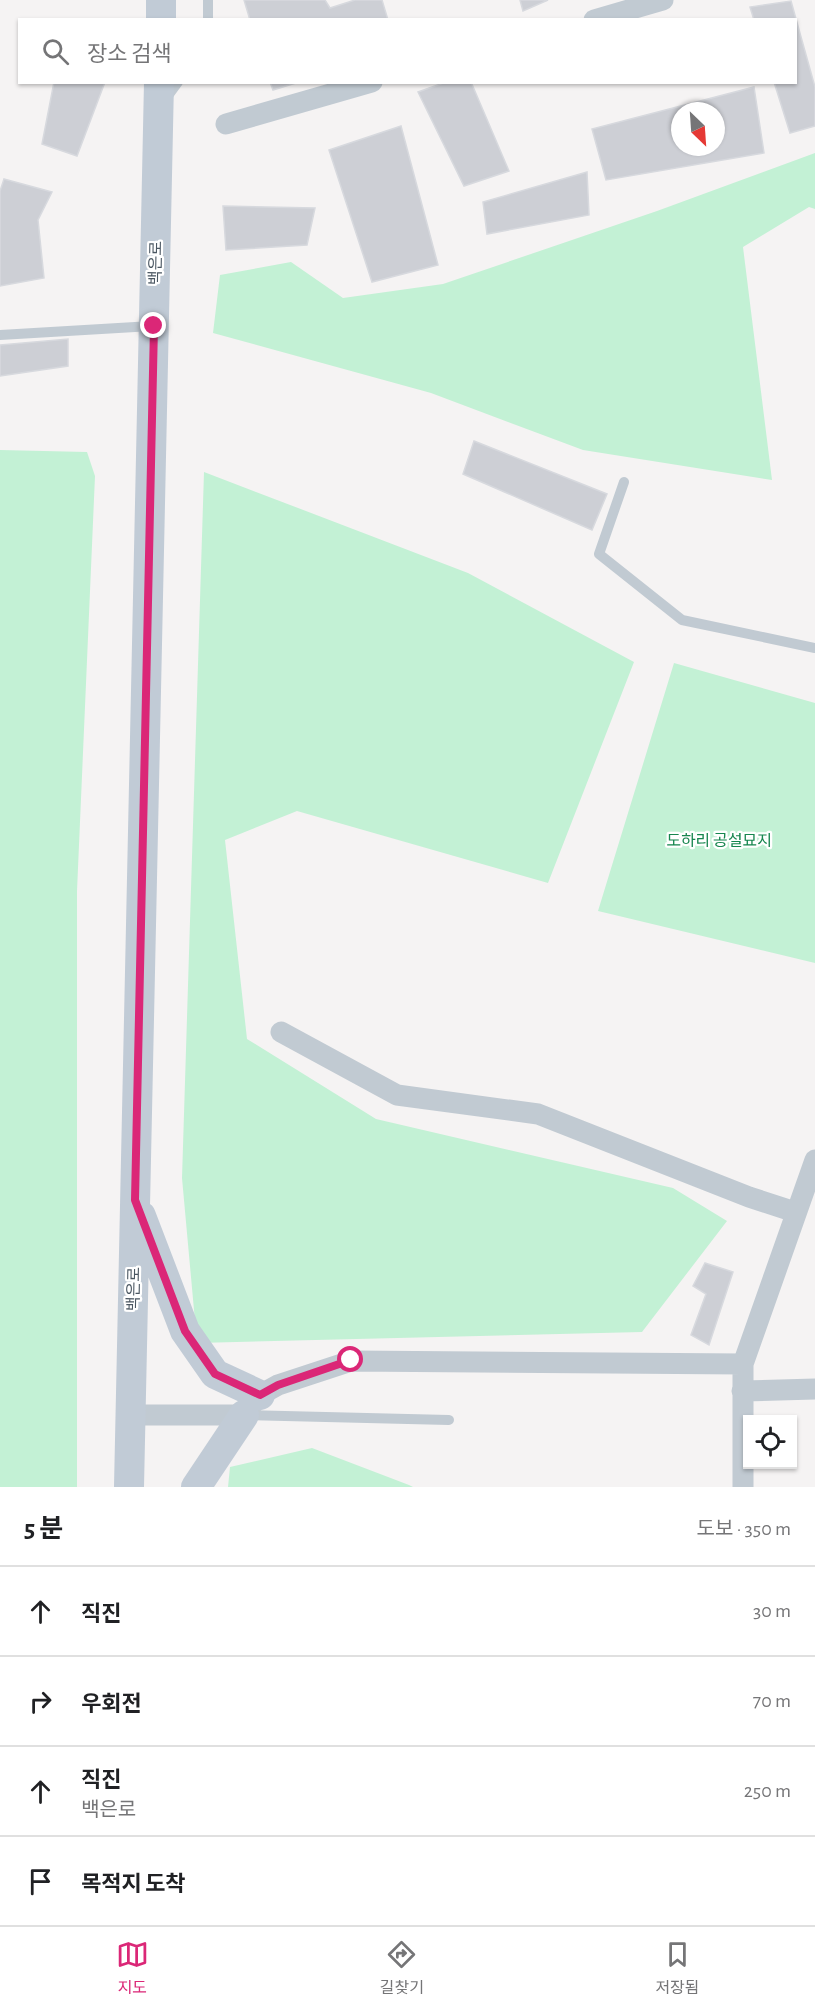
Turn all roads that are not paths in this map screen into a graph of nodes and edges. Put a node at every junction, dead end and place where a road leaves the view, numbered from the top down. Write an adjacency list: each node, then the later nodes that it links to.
1 (161, 0): 4 (main road)
2 (208, 0): 5 (lane)
3 (663, 0): 6 (street)
4 (161, 18)
5 (208, 18)
6 (601, 18)
7 (175, 84): 9 (lane)
8 (365, 84): 10 (street)
9 (159, 94): 11 (main road, 백은로)
10 (226, 124)
11 (154, 326): 12 (lane); 17 (main road, 백은로)
12 (0, 335)
13 (624, 482): 14 (lane)
14 (815, 648)
15 (281, 1032): 18 (street)
16 (815, 1160): 18 (street)
17 (135, 1200): 22 (main road); 23 (main road, 백은로)
18 (795, 1212): 19 (street)
19 (743, 1364): 21 (street); 22 (street)
20 (815, 1389): 21 (street)
21 (742, 1391): 27 (street)
22 (252, 1405): 23 (street); 24 (lane); 26 (main road)
23 (130, 1415): 25 (main road, 백은로)
24 (449, 1420)
25 (129, 1487)
26 (196, 1487)
27 (744, 1487)

